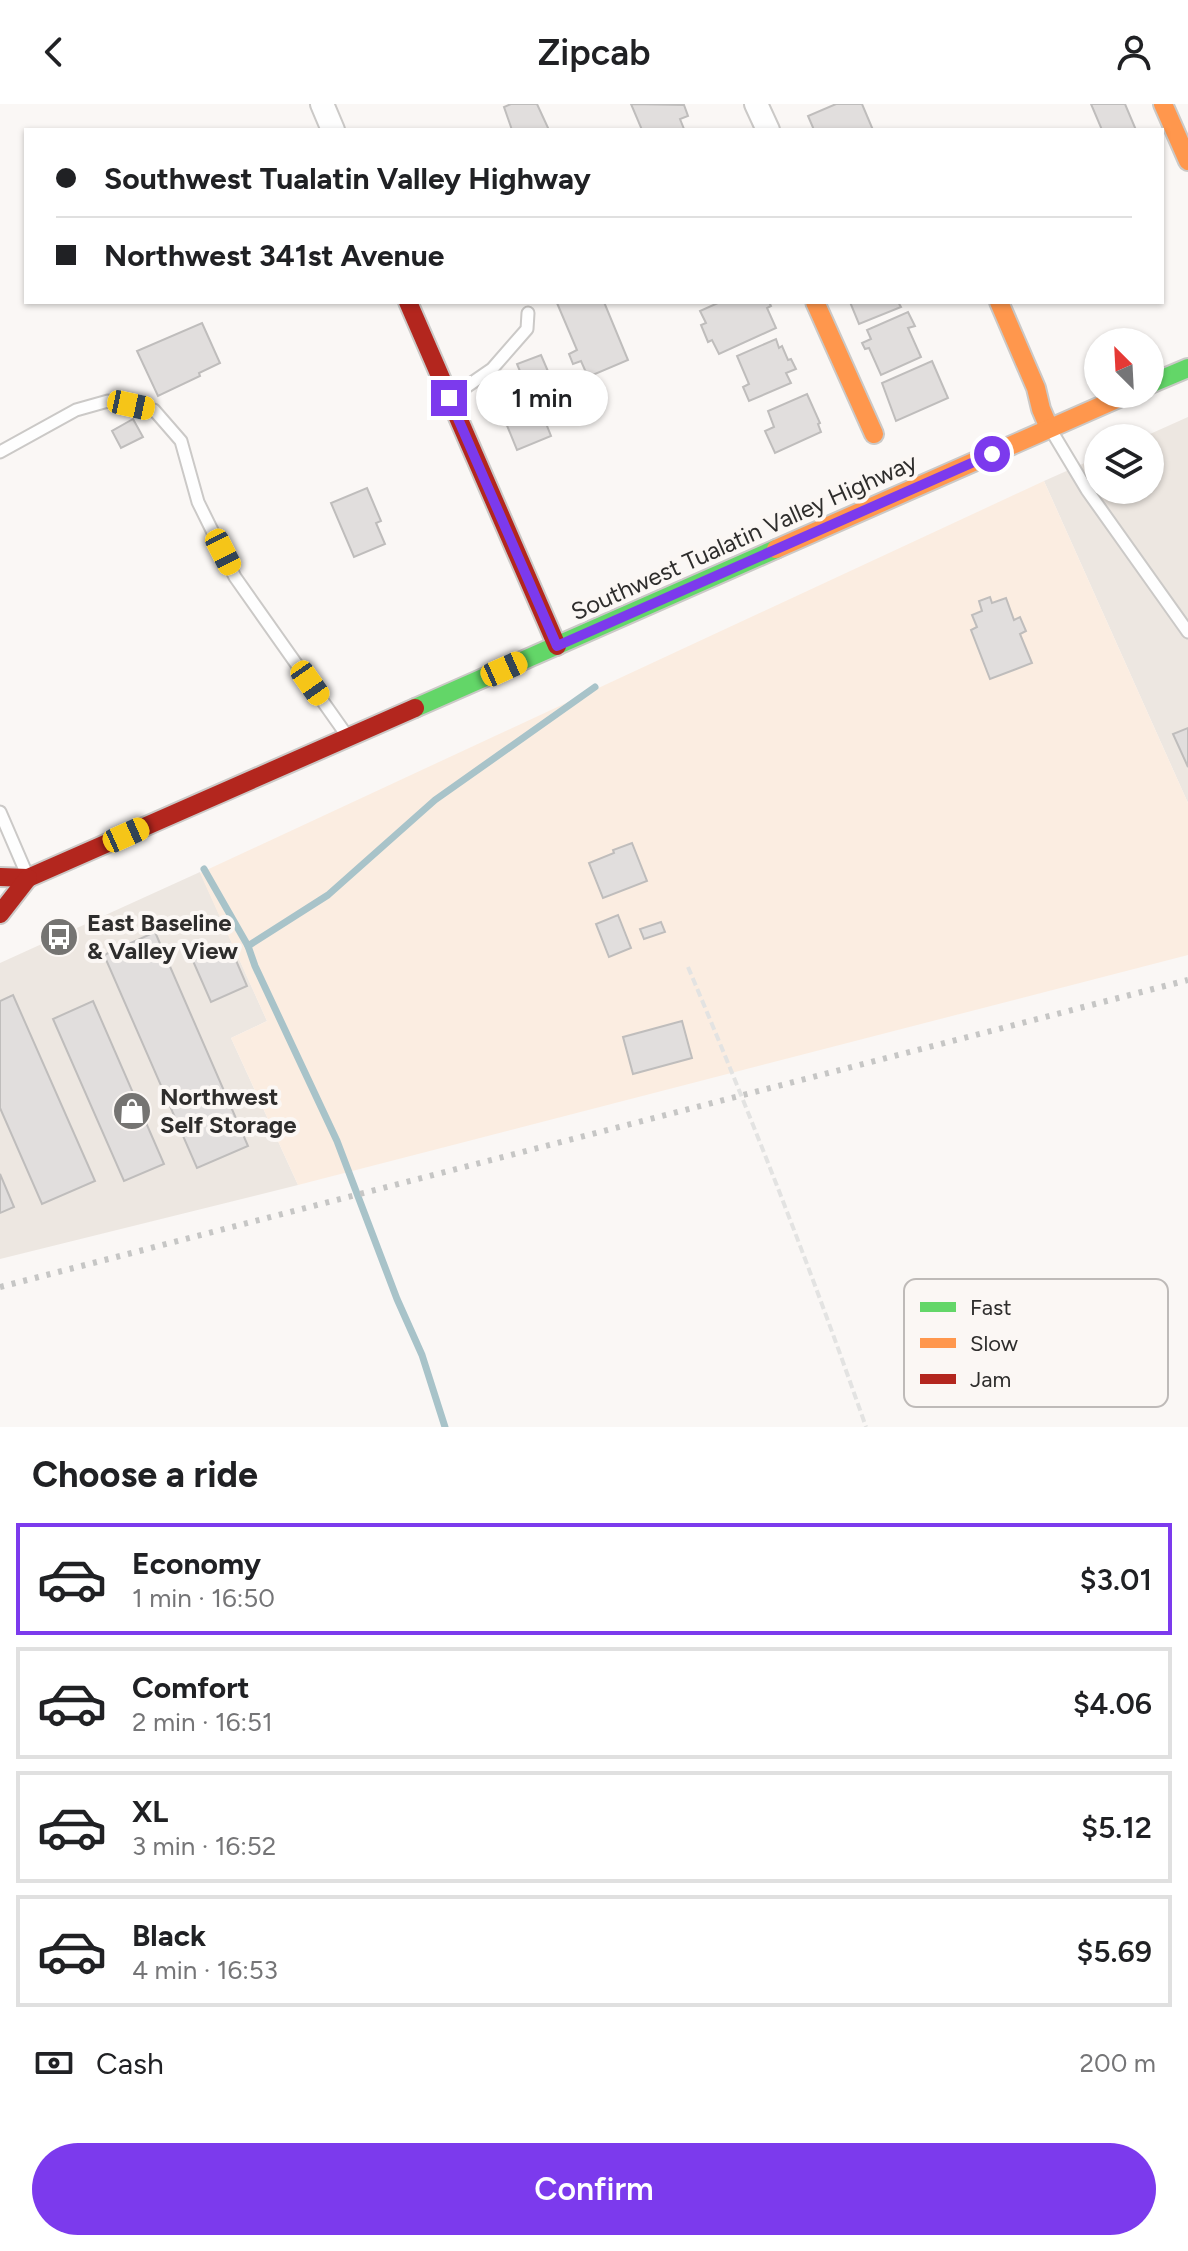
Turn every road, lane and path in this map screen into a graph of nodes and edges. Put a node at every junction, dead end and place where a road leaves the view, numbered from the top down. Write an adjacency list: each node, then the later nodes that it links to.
1 (322, 104): 4 (street)
2 (756, 104): 5 (street)
3 (1163, 104): 6 (main road)
4 (332, 128)
5 (767, 128)
6 (1188, 161)
7 (409, 304): 13 (main road)
8 (816, 304): 16 (main road)
9 (1000, 304): 15 (main road)
10 (528, 313): 13 (lane)
11 (1188, 368): 12 (main road)
12 (1164, 378)
13 (449, 398): 19 (main road)
14 (1095, 408): 15 (main road, Southwest Tualatin Valley Highway)
15 (1049, 428): 18 (lane); 19 (main road, Southwest Tualatin Valley Highway)
16 (874, 434)
17 (0, 452): 20 (lane)
18 (1188, 632)
19 (557, 646): 20 (main road, Southwest Tualatin Valley Highway)
20 (348, 737): 23 (main road, Southwest Tualatin Valley Highway)
21 (0, 812): 23 (lane)
22 (0, 877): 23 (main road)
23 (28, 878): 24 (main road)
24 (0, 914)
25 (688, 967): 26 (path)
26 (866, 1427)

